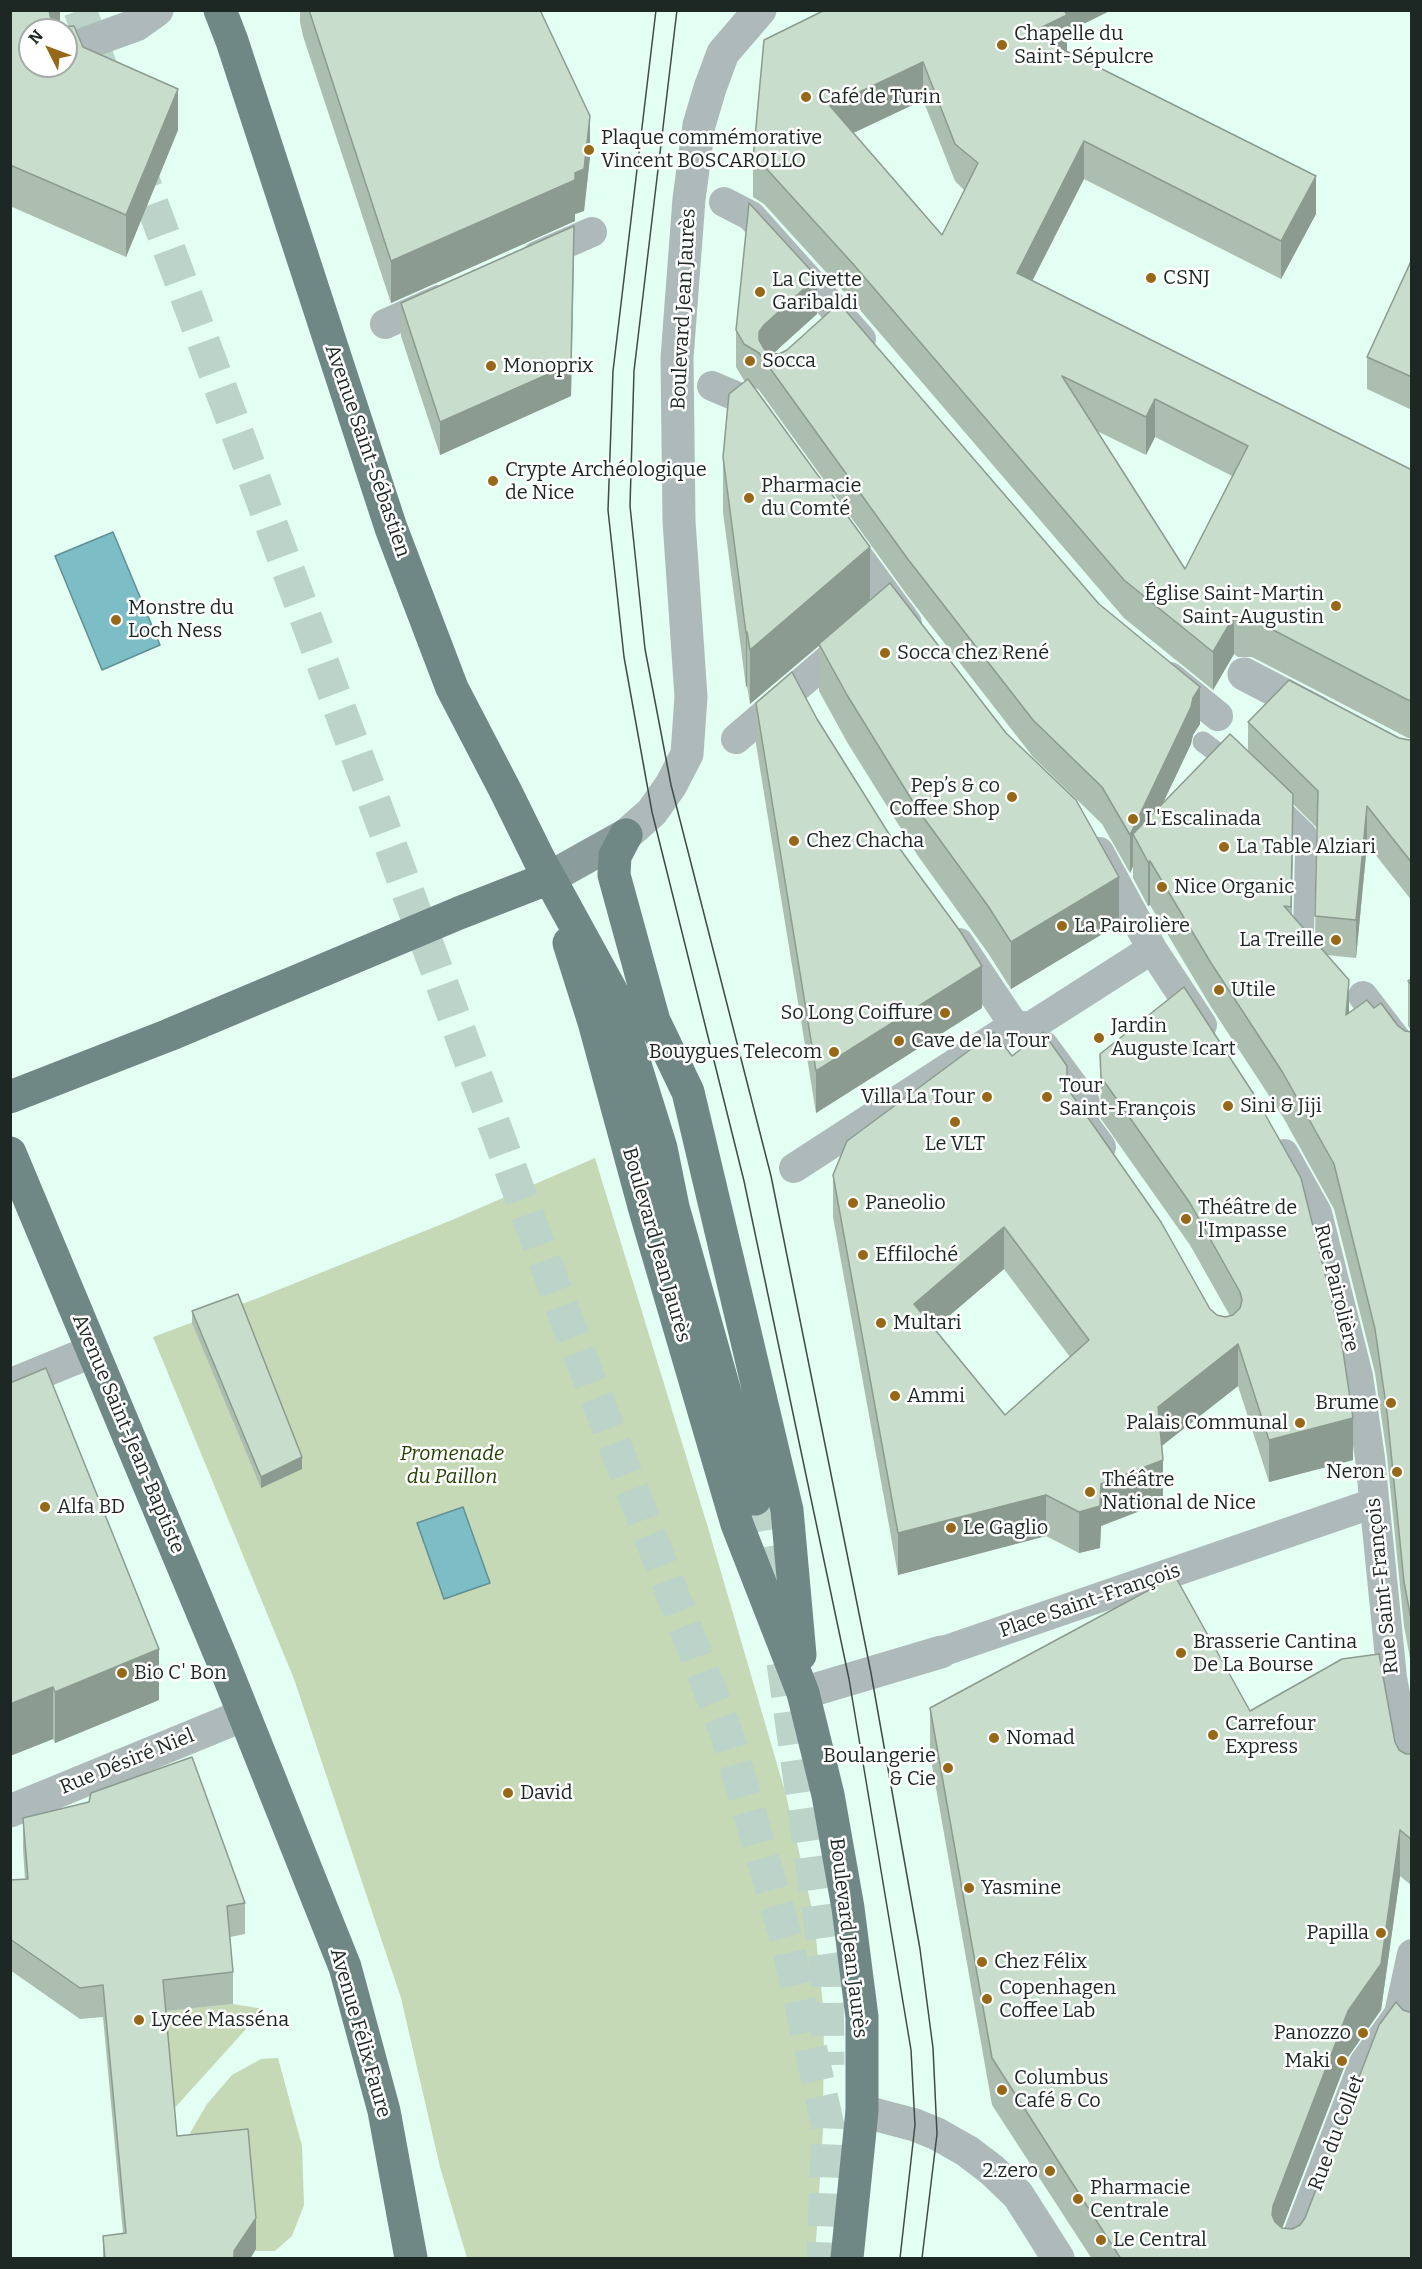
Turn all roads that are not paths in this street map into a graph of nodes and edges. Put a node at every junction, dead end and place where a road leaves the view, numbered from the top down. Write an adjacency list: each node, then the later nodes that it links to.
1 (118, 10): 5 (street)
2 (157, 10): 6 (street)
3 (220, 10): 28 (main road, Avenue Saint-Sébastien)
4 (760, 10): 27 (street, Boulevard Jean Jaurès)
5 (78, 34)
6 (78, 38)
7 (724, 202): 11 (street)
8 (592, 232): 9 (street)
9 (516, 266)
10 (461, 290): 12 (street)
11 (841, 315): 13 (street); 14 (street)
12 (385, 324)
13 (817, 337)
14 (880, 360)
15 (712, 386): 16 (street)
16 (772, 437)
17 (832, 521): 18 (street)
18 (893, 605): 19 (street); 24 (street)
19 (921, 641)
20 (1146, 658): 22 (street)
21 (1244, 674): 23 (street)
22 (1218, 716)
23 (1347, 727)
24 (736, 739)
25 (1203, 742): 31 (lane)
26 (1082, 828): 30 (street)
27 (626, 835): 28 (main road, Boulevard Jean Jaurès); 33 (main road, Boulevard Jean Jaurès)
28 (549, 878): 37 (main road); 39 (main road); 49 (main road, Boulevard Jean Jaurès)
29 (946, 924): 34 (street)
30 (1152, 949): 34 (street); 35 (street)
31 (1303, 950)
32 (1363, 996): 36 (street)
33 (654, 1021): 39 (main road); 49 (main road, Boulevard Jean Jaurès)
34 (1022, 1026): 41 (street); 42 (street)
35 (1217, 1047)
36 (1404, 1050)
37 (10, 1097)
38 (1268, 1125): 45 (street, Rue Pairolière)
39 (661, 1148): 46 (main road)
40 (10, 1153): 43 (main road, Avenue Saint-Jean-Baptiste)
41 (794, 1168)
42 (1117, 1170)
43 (93, 1351): 44 (street); 50 (main road, Avenue Saint-Jean-Baptiste)
44 (10, 1385)
45 (1370, 1458): 47 (street, Rue Saint-François)
46 (755, 1499)
47 (1374, 1503): 48 (street, Place Saint-François); 51 (street, Rue Saint-François)
48 (941, 1653): 49 (street, Place Saint-François)
49 (803, 1693): 56 (main road, Boulevard Jean Jaurès)
50 (244, 1715): 52 (street, Rue Désiré Niel); 57 (main road, Avenue Félix Faure)
51 (1412, 1784)
52 (10, 1811)
53 (1411, 1956): 54 (street)
54 (1399, 2014): 55 (street); 60 (street, Rue du Collet)
55 (1412, 2042)
56 (862, 2111): 58 (main road, Boulevard Jean Jaurès); 59 (street)
57 (411, 2259)
58 (847, 2259)
59 (1058, 2259)
60 (1289, 2259)

